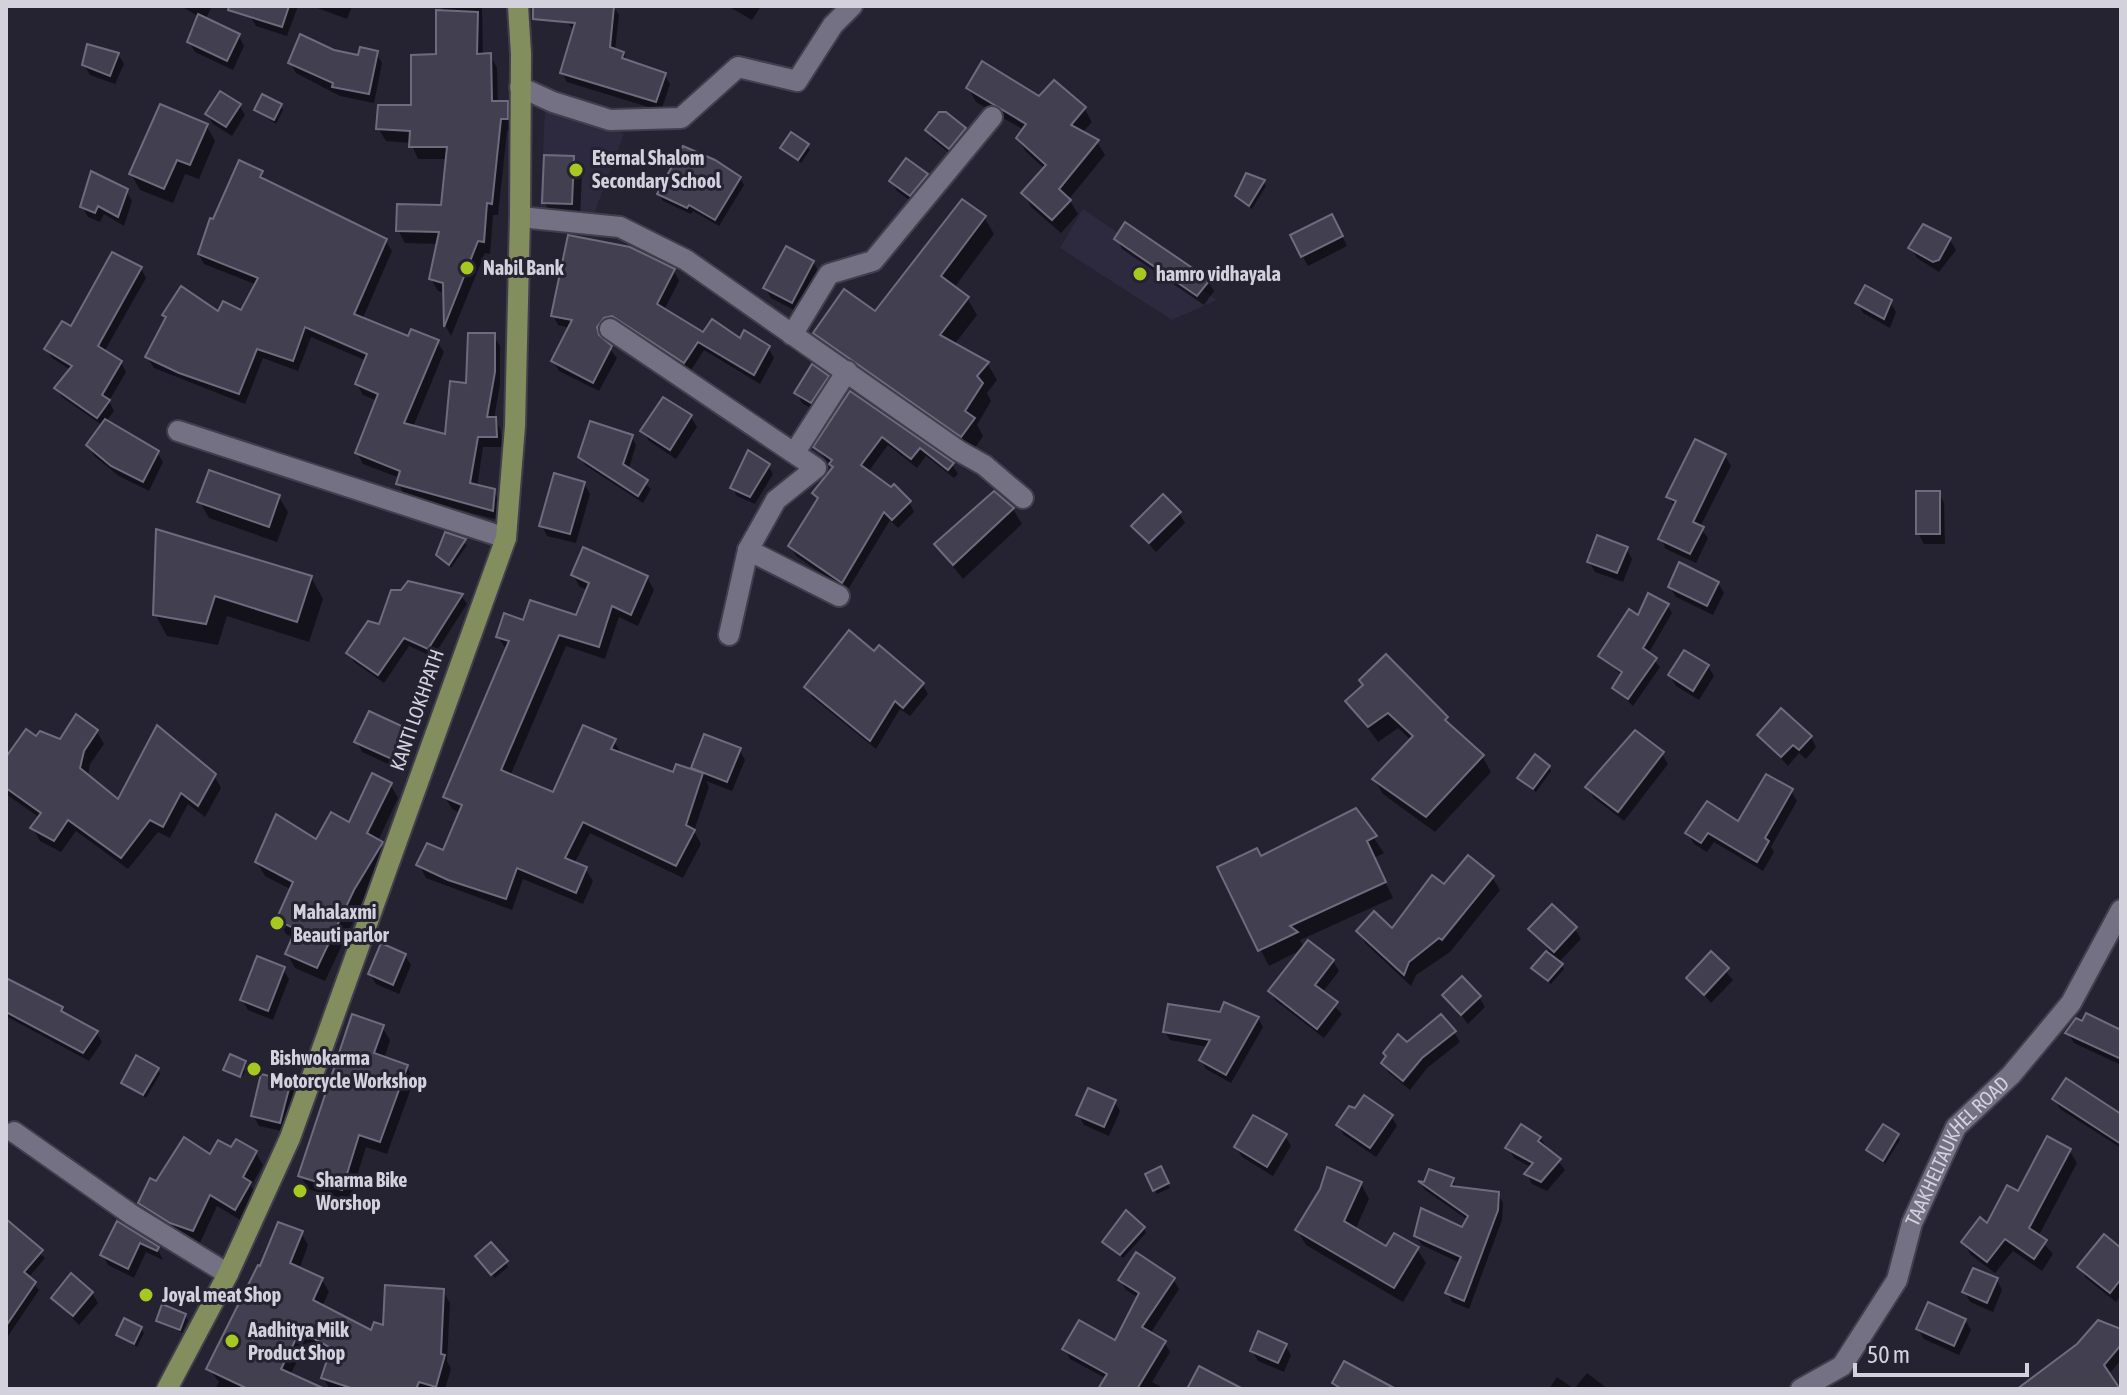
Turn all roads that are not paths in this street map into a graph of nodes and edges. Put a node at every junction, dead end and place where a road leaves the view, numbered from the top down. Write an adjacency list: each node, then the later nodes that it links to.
1 (518, 6): 3 (main road, KANTI LOKHPATH)
2 (852, 6): 3 (street)
3 (520, 87): 5 (main road, KANTI LOKHPATH)
4 (992, 117): 7 (street)
5 (520, 217): 7 (street); 12 (main road, KANTI LOKHPATH)
6 (610, 329): 10 (street)
7 (792, 335): 8 (street)
8 (847, 371): 10 (street); 11 (street)
9 (178, 431): 12 (street)
10 (795, 452): 13 (street)
11 (1023, 498)
12 (506, 538): 18 (main road, KANTI LOKHPATH)
13 (748, 550): 14 (street); 15 (street)
14 (839, 596)
15 (729, 635)
16 (2121, 910): 20 (street, TAAKHELTAUKHEL ROAD)
17 (14, 1132): 18 (street)
18 (228, 1274): 19 (main road, KANTI LOKHPATH)
19 (167, 1389)
20 (1801, 1389)

